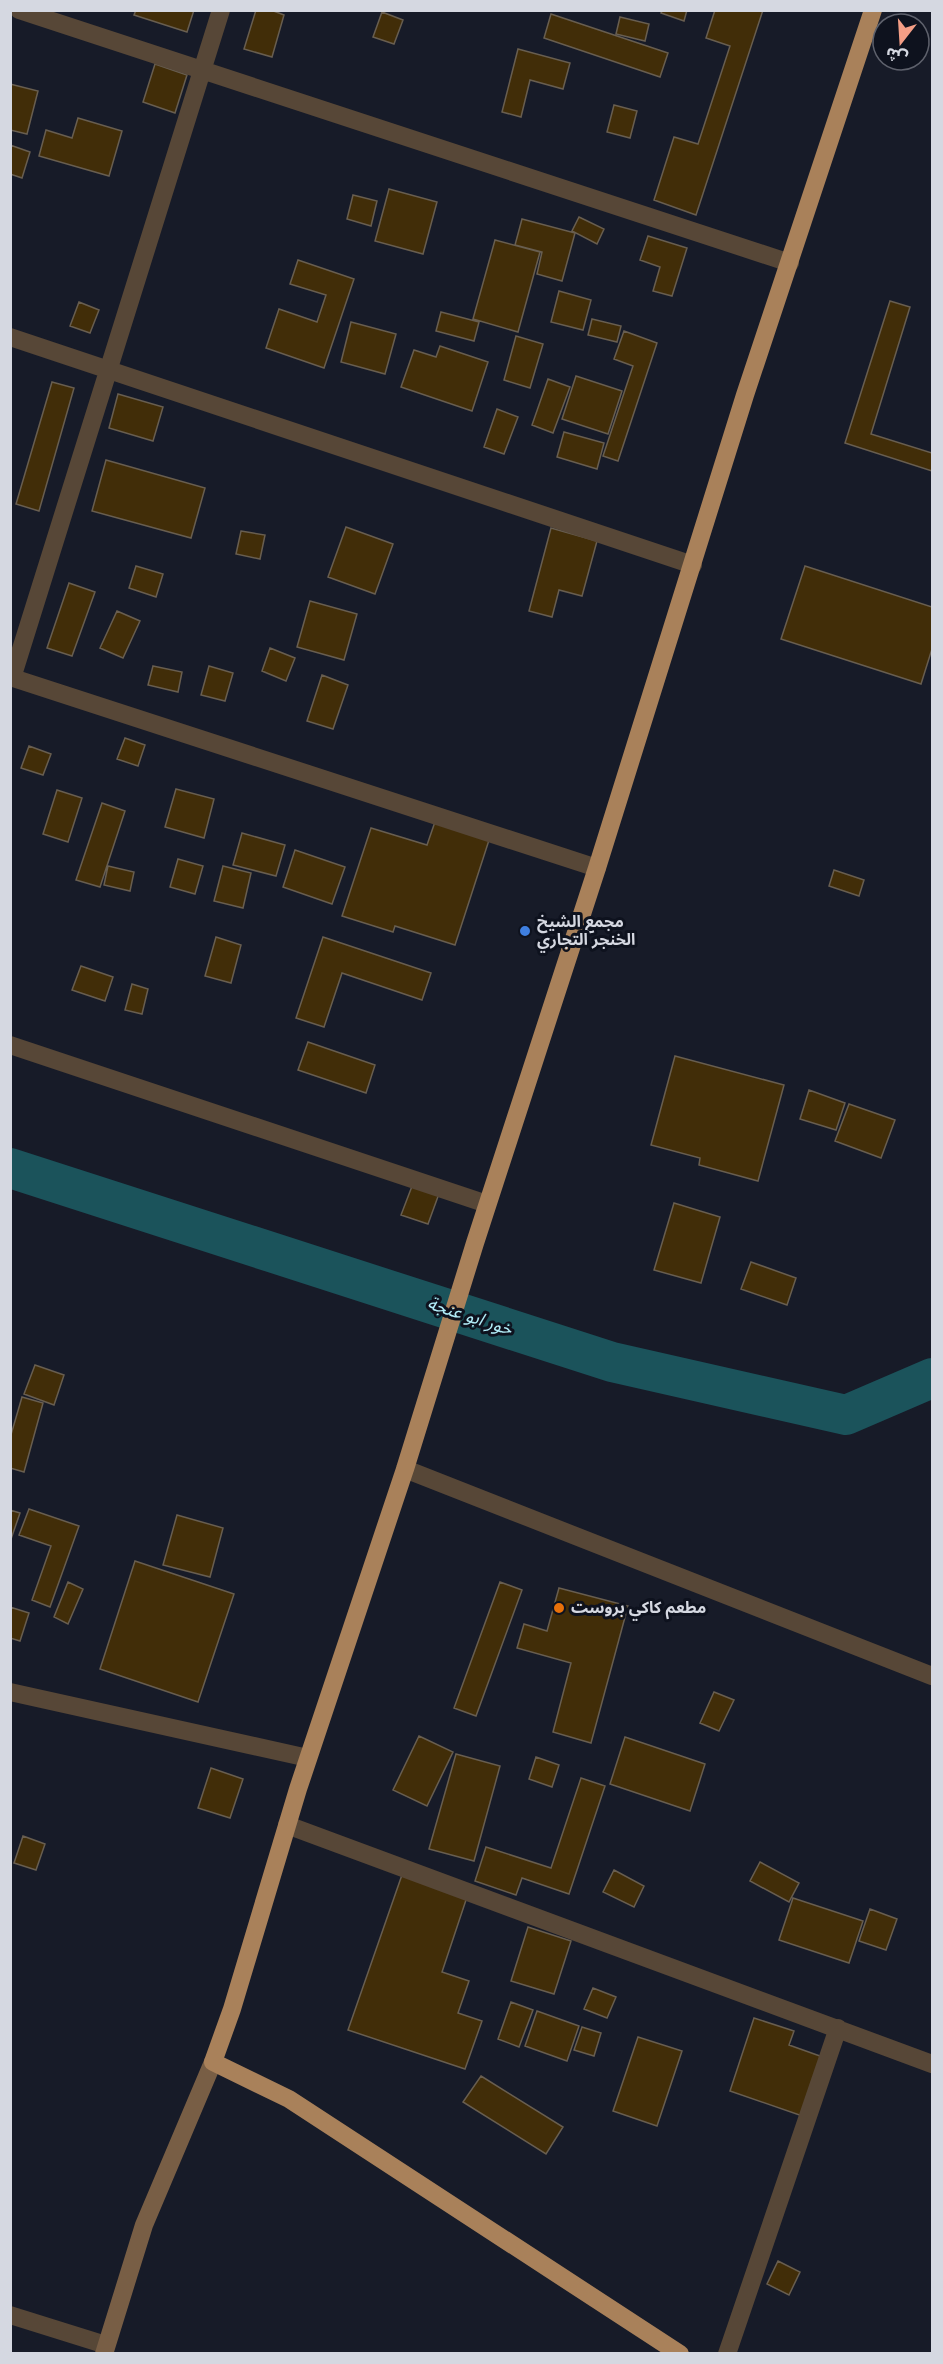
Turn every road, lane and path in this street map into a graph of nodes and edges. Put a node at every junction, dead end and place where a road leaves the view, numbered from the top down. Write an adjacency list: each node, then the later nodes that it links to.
1 (19, 10): 4 (street)
2 (220, 10): 4 (street)
3 (873, 10): 5 (highway)
4 (201, 69): 5 (street); 7 (street)
5 (790, 263): 8 (highway)
6 (10, 337): 7 (street)
7 (109, 369): 8 (street); 9 (street)
8 (693, 566): 10 (highway)
9 (11, 678): 10 (street)
10 (597, 868): 12 (highway)
11 (10, 1045): 12 (street)
12 (487, 1204): 13 (highway)
13 (405, 1469): 14 (street); 16 (highway)
14 (933, 1676)
15 (10, 1692): 16 (street)
16 (308, 1758): 17 (highway)
17 (287, 1825): 18 (street); 19 (highway)
18 (838, 2028): 20 (street); 24 (street)
19 (213, 2062): 22 (main road); 23 (highway)
20 (933, 2064)
21 (10, 2315): 22 (street)
22 (105, 2349)
23 (680, 2354)
24 (727, 2354)

